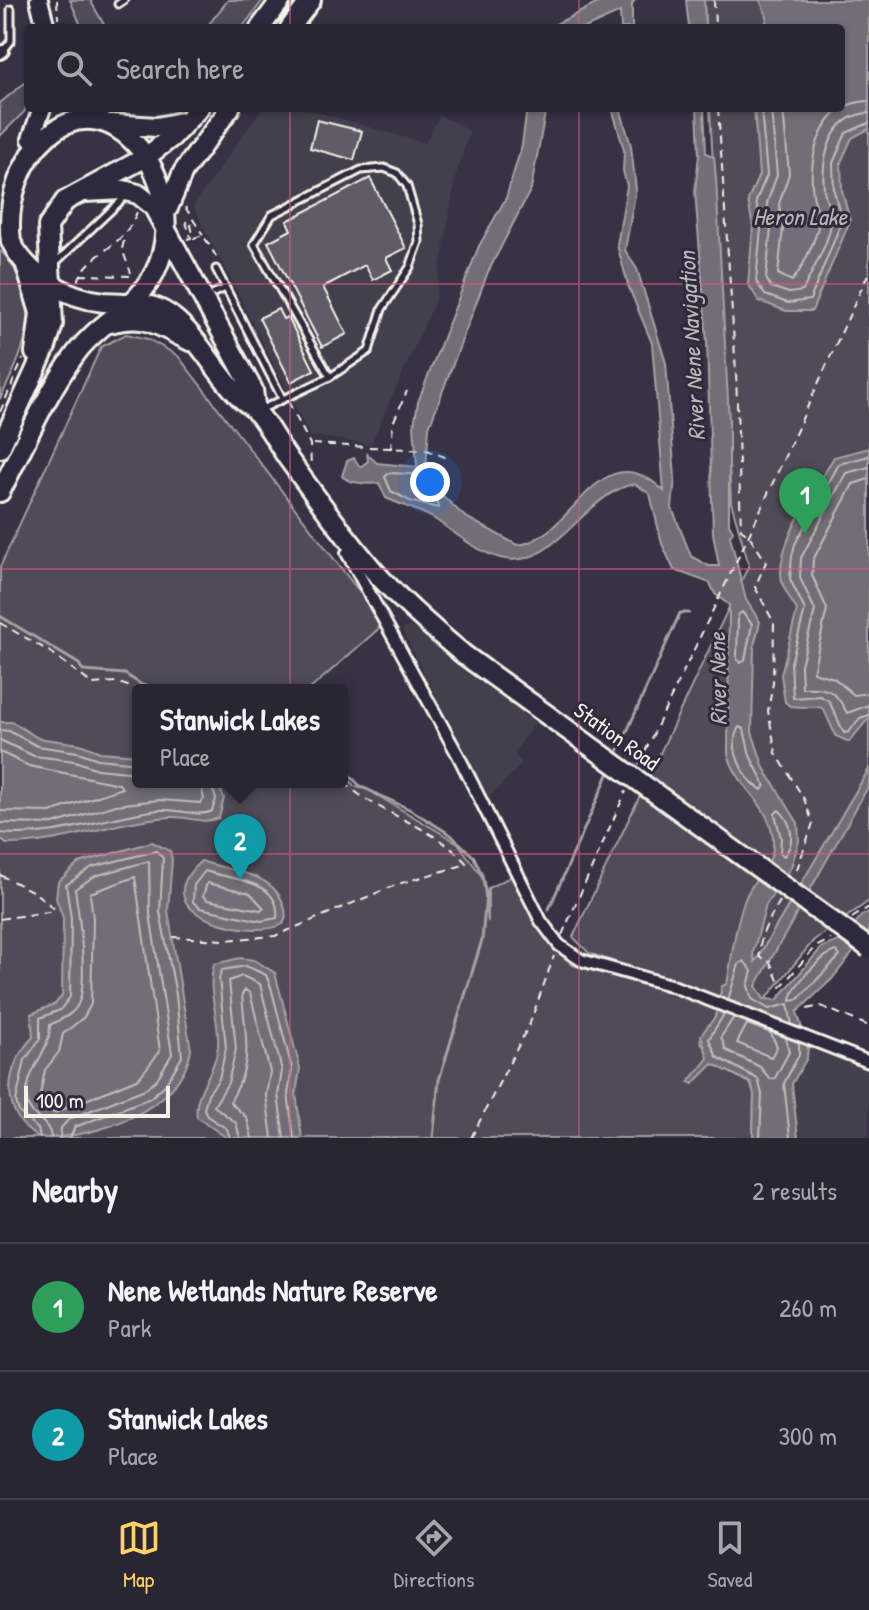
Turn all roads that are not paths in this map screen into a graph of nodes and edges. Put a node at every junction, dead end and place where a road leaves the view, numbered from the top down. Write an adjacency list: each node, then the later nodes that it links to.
1 (39, 0): 5 (main road)
2 (281, 0): 6 (highway)
3 (311, 0): 7 (highway)
4 (11, 9): 8 (lane)
5 (45, 24)
6 (263, 24)
7 (293, 24)
8 (2, 52)
9 (41, 112): 14 (main road)
10 (86, 112): 13 (main road)
11 (227, 112): 19 (highway)
12 (194, 114): 13 (highway); 15 (highway)
13 (104, 123): 14 (highway); 15 (highway)
14 (31, 139): 16 (highway)
15 (146, 157): 17 (highway); 19 (highway)
16 (6, 164): 21 (highway)
17 (77, 192): 18 (highway); 23 (highway)
18 (135, 198): 19 (highway); 23 (lane)
19 (172, 214): 26 (highway); 32 (highway, Station Road)
20 (0, 243): 21 (highway, Station Road)
21 (22, 259): 23 (highway, Station Road); 29 (highway)
22 (216, 269): 24 (lane)
23 (52, 276): 26 (highway, Station Road); 29 (highway)
24 (226, 288): 25 (lane); 31 (lane)
25 (214, 293)
26 (131, 303): 27 (highway); 28 (highway, Station Road)
27 (102, 325): 28 (highway); 34 (highway)
28 (196, 344): 32 (highway, Station Road)
29 (35, 369): 33 (highway)
30 (330, 377): 30 (lane); 31 (lane)
31 (282, 398): 32 (lane)
32 (256, 412): 35 (highway, Station Road)
33 (0, 448)
34 (0, 492)
35 (353, 545): 36 (highway, Station Road, bridge); 37 (street, Station Road)
36 (869, 948)
37 (869, 1062)

